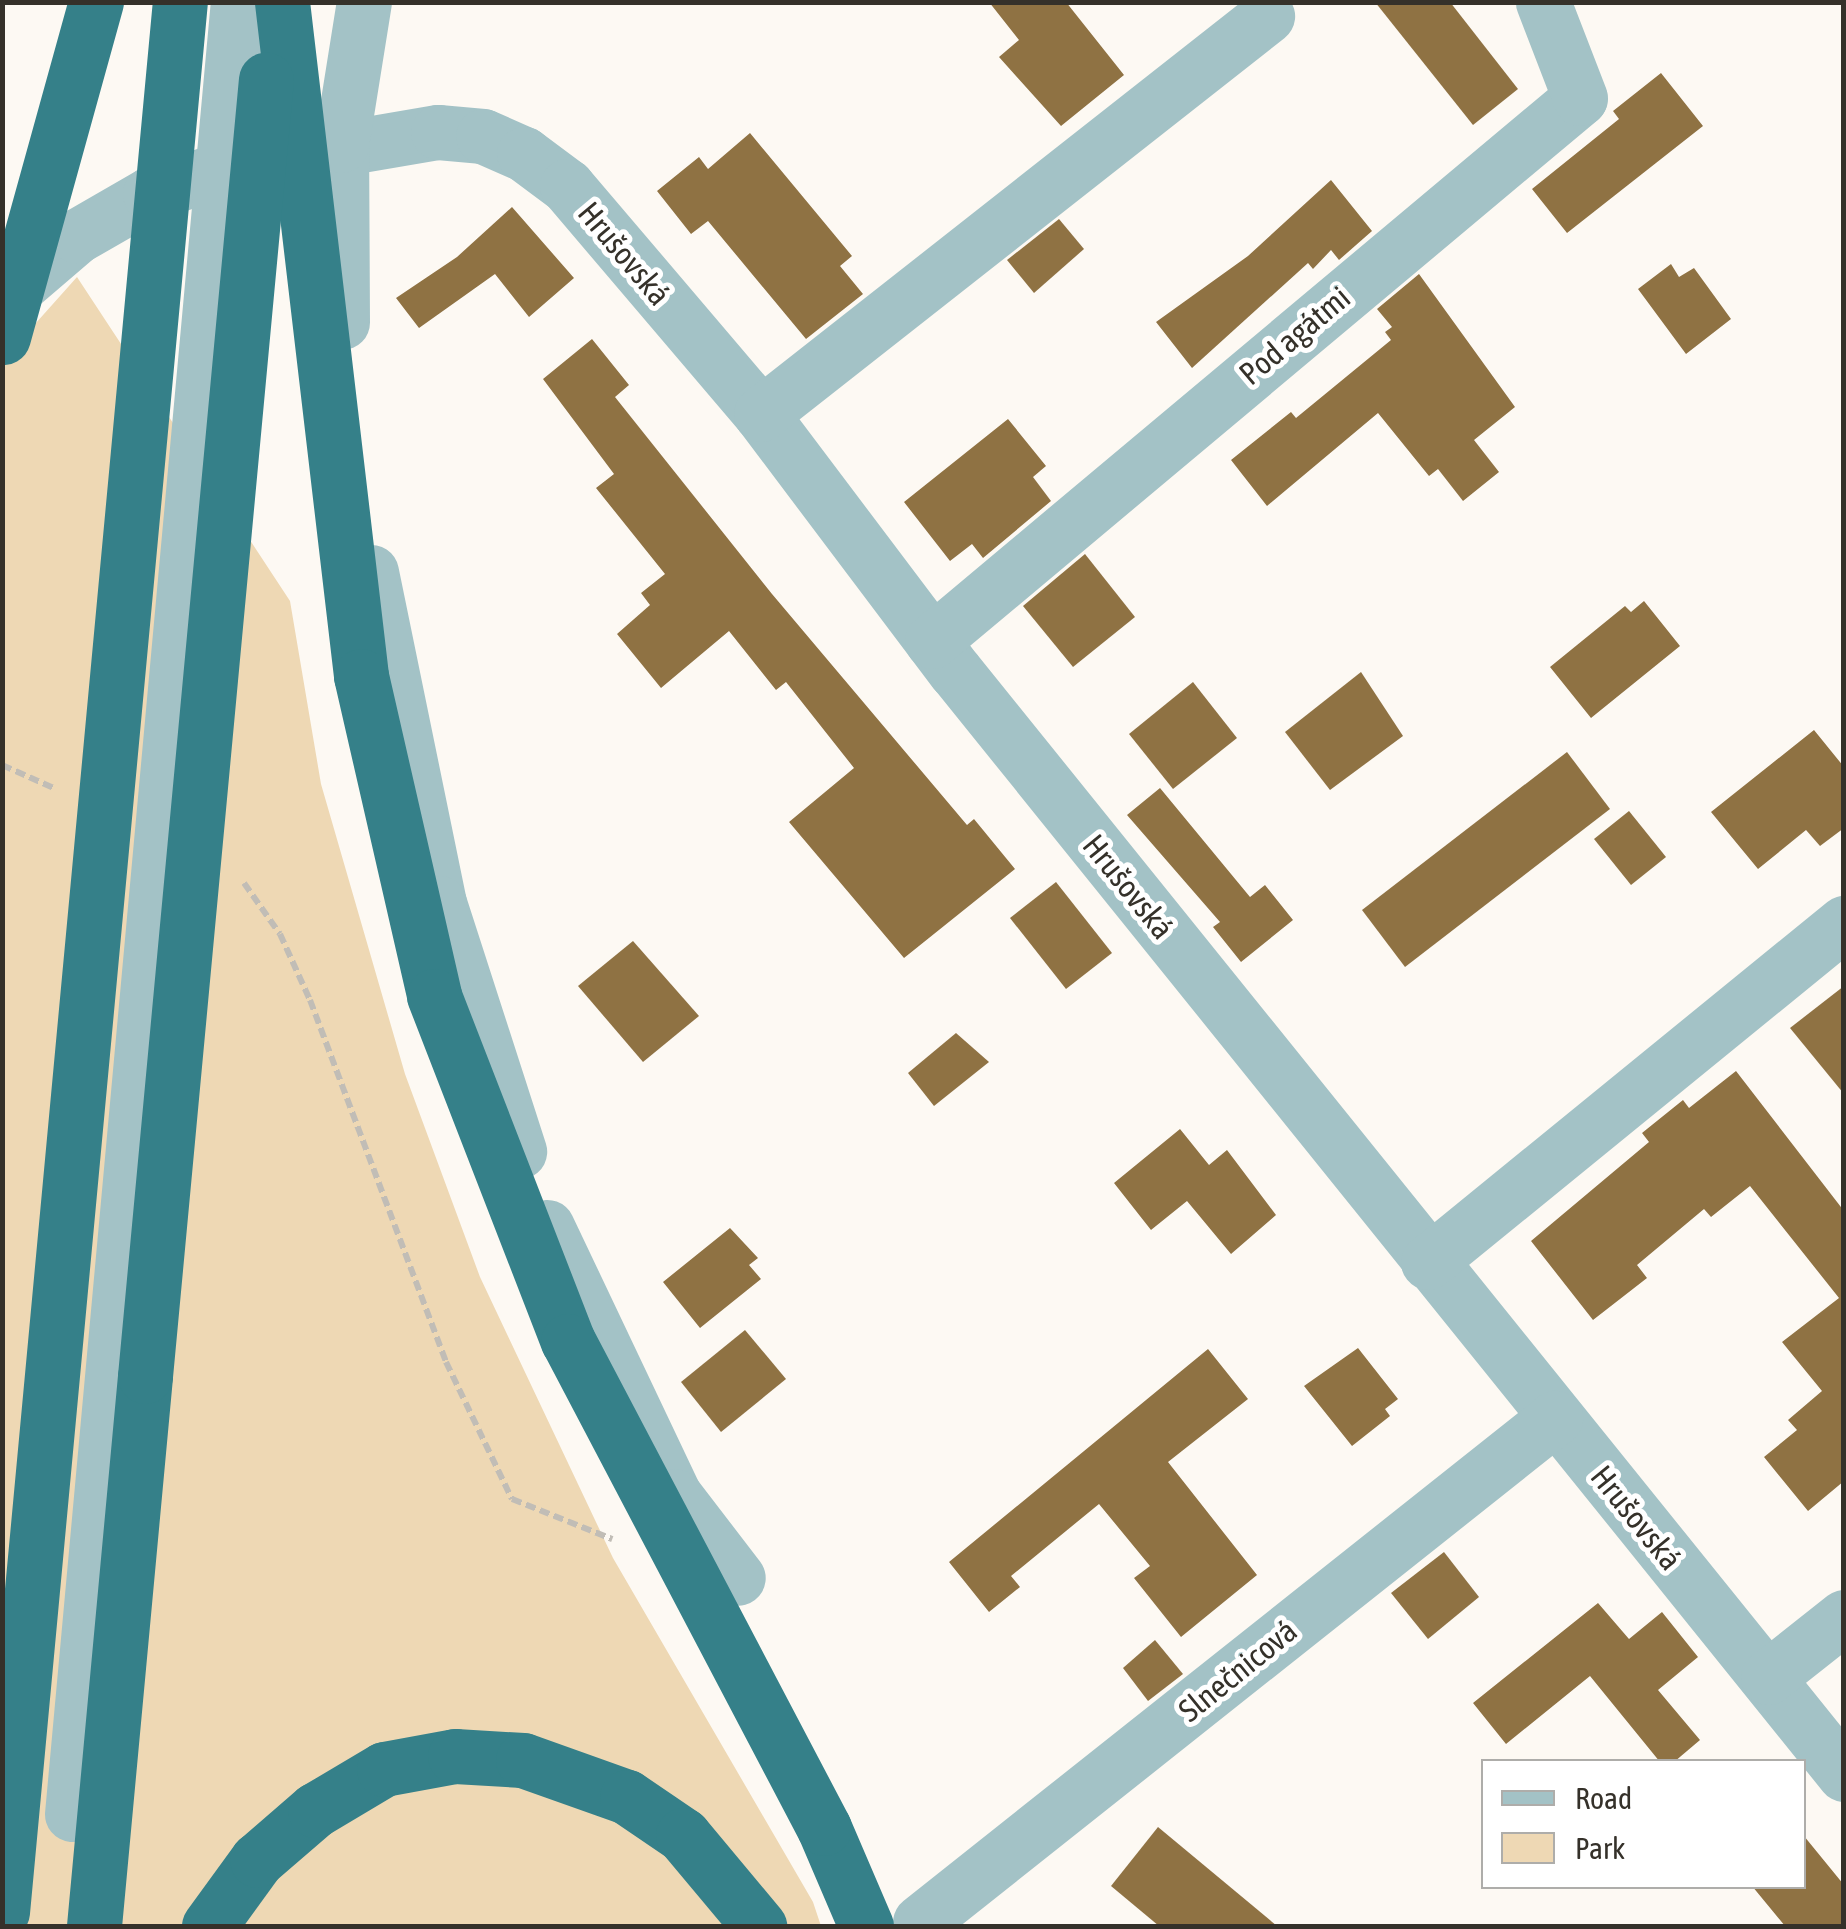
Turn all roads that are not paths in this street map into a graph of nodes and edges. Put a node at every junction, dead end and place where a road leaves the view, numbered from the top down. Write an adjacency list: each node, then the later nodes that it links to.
1 (96, 2): 12 (highway, bridge)
2 (180, 2): 24 (highway, bridge)
3 (238, 2): 10 (street)
4 (274, 2): 26 (highway, bridge)
5 (282, 2): 28 (highway, bridge)
6 (364, 2): 9 (street)
7 (1543, 2): 14 (street, Pod agátmi)
8 (1267, 16): 13 (street)
9 (341, 145): 10 (street, Hrušovská); 13 (street, Hrušovská); 18 (street)
10 (221, 169): 11 (street, Hrušovská); 22 (street)
11 (2, 300)
12 (2, 340)
13 (761, 414): 14 (street, Hrušovská)
14 (932, 641): 16 (street, Hrušovská)
15 (1844, 924): 16 (street)
16 (1428, 1262): 17 (street, Hrušovská)
17 (1555, 1418): 20 (street, Hrušovská); 25 (street, Slnečnicová)
18 (738, 1578)
19 (1844, 1616): 20 (street)
20 (1768, 1677): 21 (street, Hrušovská)
21 (1844, 1774)
22 (72, 1814)
23 (745, 1906): 27 (highway)
24 (2, 1912)
25 (920, 1922)
26 (94, 1926)
27 (208, 1926)
28 (866, 1926)

